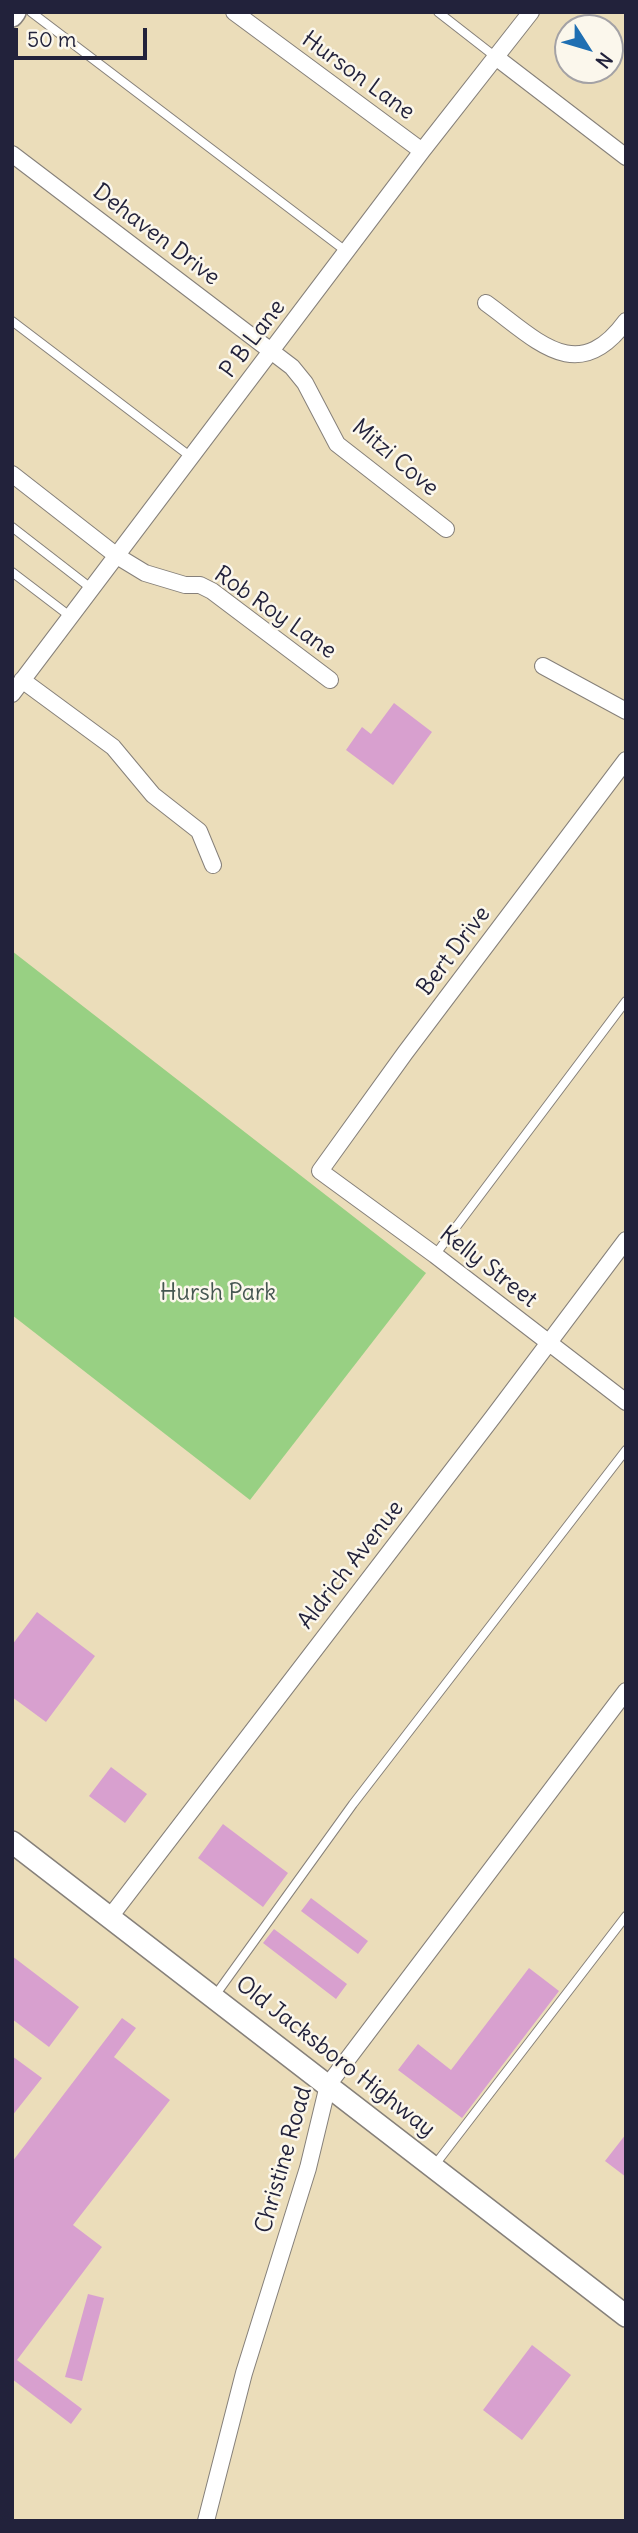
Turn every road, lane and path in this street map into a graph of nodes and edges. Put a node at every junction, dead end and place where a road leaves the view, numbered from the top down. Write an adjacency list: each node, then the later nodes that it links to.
1 (31, 12): 9 (lane)
2 (234, 12): 6 (street, Hurson Lane)
3 (438, 12): 5 (lane)
4 (531, 12): 5 (street, P B Lane)
5 (497, 58): 6 (street, P B Lane); 8 (street)
6 (422, 151): 9 (street, P B Lane)
7 (12, 154): 13 (street, Dehaven Drive)
8 (626, 157)
9 (347, 252): 13 (street, P B Lane)
10 (486, 303): 12 (street)
11 (12, 321): 14 (lane)
12 (626, 321)
13 (272, 351): 14 (street, P B Lane); 17 (street, Mitzi Cove)
14 (192, 458): 18 (street, P B Lane)
15 (12, 474): 18 (street, Rob Roy Lane)
16 (12, 527): 20 (lane)
17 (446, 528)
18 (117, 556): 20 (street, P B Lane); 24 (street, Rob Roy Lane)
19 (12, 572): 21 (lane)
20 (92, 589): 21 (street, P B Lane)
21 (71, 617): 23 (street, P B Lane)
22 (543, 666): 26 (street)
23 (22, 680): 25 (street, P B Lane); 28 (street)
24 (330, 680)
25 (12, 694)
26 (626, 711)
27 (626, 760): 30 (street, Bert Drive)
28 (213, 865)
29 (626, 1001): 32 (lane)
30 (320, 1171): 32 (street, Kelly Street)
31 (626, 1240): 33 (street, Aldrich Avenue)
32 (435, 1255): 33 (street, Kelly Street)
33 (547, 1343): 34 (street, Kelly Street); 39 (street, Aldrich Avenue)
34 (626, 1402)
35 (626, 1450): 40 (lane)
36 (626, 1691): 41 (street, Christine Road)
37 (13, 1845): 39 (main road, Old Jacksboro Highway)
38 (626, 1916): 42 (lane)
39 (110, 1917): 40 (main road, Old Jacksboro Highway)
40 (214, 1997): 41 (main road, Old Jacksboro Highway)
41 (328, 2085): 42 (main road, Old Jacksboro Highway); 44 (street, Christine Road)
42 (434, 2166): 43 (main road, Old Jacksboro Highway)
43 (626, 2316)
44 (206, 2521)

